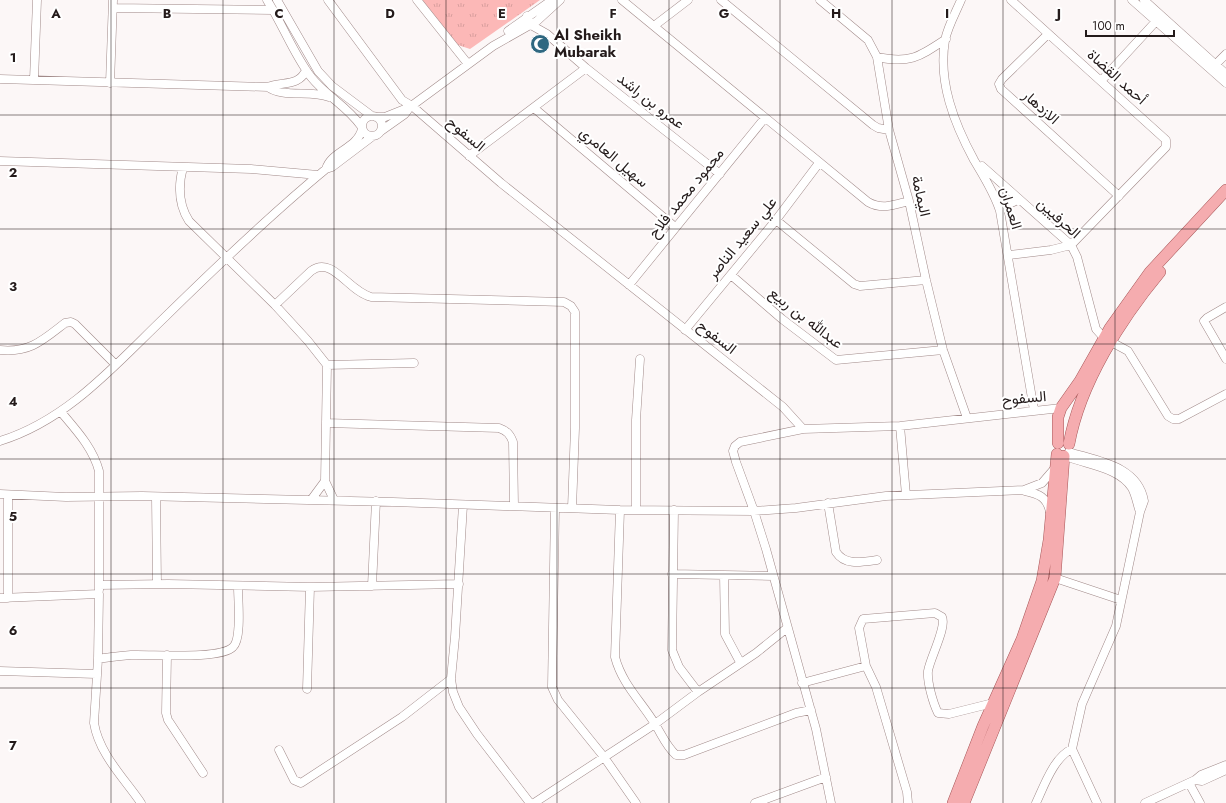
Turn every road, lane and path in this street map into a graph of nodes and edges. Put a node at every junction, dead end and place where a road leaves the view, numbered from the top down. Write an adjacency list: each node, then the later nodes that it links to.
1 (37, 0): 35 (street)
2 (267, 0): 17 (street)
3 (277, 0): 43 (street)
4 (328, 0): 41 (street, السفوح)
5 (417, 0): 29 (street)
6 (552, 0): 18 (street)
7 (560, 0): 19 (street)
8 (622, 0): 22 (street)
9 (688, 0): 22 (street)
10 (721, 0): 46 (street)
11 (820, 0): 28 (street, اليمامة)
12 (961, 0): 25 (street, العمران)
13 (1011, 0): 24 (street, أحمد القضاة)
14 (1132, 0): 20 (street)
15 (1147, 1): 20 (street)
16 (113, 4): 17 (street); 37 (street)
17 (273, 10): 32 (street)
18 (530, 14): 19 (street, عمرو بن راشد); 21 (street); 26 (street)
19 (540, 19): 21 (street); 23 (street, عمرو بن راشد)
20 (1159, 19): 30 (street); 36 (street); 38 (street)
21 (531, 25): 23 (street, عمرو بن راشد); 26 (street)
22 (654, 26): 44 (street)
23 (547, 34): 31 (street, عمرو بن راشد)
24 (1048, 34): 36 (street, أحمد القضاة); 58 (street, الازدهار)
25 (946, 39): 28 (street); 50 (street, العمران)
26 (493, 46): 29 (street)
27 (1226, 54): 30 (street)
28 (877, 57): 46 (street, اليمامة)
29 (468, 64): 41 (street)
30 (1215, 64): 33 (street)
31 (586, 68): 42 (street); 55 (street, عمرو بن راشد)
32 (306, 70): 39 (street); 40 (street)
33 (1226, 74)
34 (0, 79): 35 (street)
35 (34, 80): 37 (street)
36 (1102, 81): 58 (street, أحمد القضاة)
37 (110, 83): 39 (street)
38 (1226, 83)
39 (268, 87): 40 (street)
40 (334, 98): 45 (street)
41 (411, 107): 43 (street); 47 (street); 49 (street, السفوح)
42 (534, 108): 49 (street); 64 (street, سهيل العامري)
43 (374, 117): 45 (street); 47 (street)
44 (764, 119): 52 (street); 55 (street, محمود محمد فلاح)
45 (362, 127): 48 (street); 54 (street)
46 (889, 130): 60 (street, اليمامة)
47 (381, 131): 48 (street)
48 (373, 136): 54 (street)
49 (470, 156): 70 (street, السفوح)
50 (974, 159): 59 (street, الحرفيين); 62 (street, العمران)
51 (0, 161): 53 (street)
52 (819, 163): 60 (street); 63 (street, علي سعيد الناصر)
53 (183, 167): 56 (street); 67 (street)
54 (326, 169): 56 (street)
55 (720, 174): 64 (street, محمود محمد فلاح)
56 (318, 175): 67 (street)
57 (1226, 190): 74 (main road)
58 (1119, 196): 65 (street)
59 (1018, 200): 62 (street); 65 (street, الحرفيين)
60 (909, 201): 69 (street, اليمامة)
61 (1226, 201): 74 (main road)
62 (1000, 211): 66 (street, العمران)
63 (776, 220): 68 (street, علي سعيد الناصر); 69 (street)
64 (675, 228): 70 (street, محمود محمد فلاح)
65 (1071, 245): 66 (street); 74 (street, الحرفيين)
66 (1009, 254): 83 (street, العمران)
67 (226, 259): 71 (street); 80 (street)
68 (731, 275): 73 (street, علي سعيد الناصر); 76 (street, عبدالله بن ربيع)
69 (926, 280): 76 (street, اليمامة)
70 (629, 285): 73 (street, السفوح)
71 (275, 305): 81 (street); 107 (street)
72 (1226, 307): 77 (street)
73 (685, 330): 90 (street, السفوح)
74 (1108, 340): 82 (street); 85 (main road); 87 (main road)
75 (0, 350): 80 (street)
76 (944, 350): 86 (street, اليمامة)
77 (1226, 358)
78 (640, 359): 109 (street)
79 (414, 363): 81 (street)
80 (115, 364): 84 (street)
81 (327, 365): 88 (street)
82 (1226, 394)
83 (1034, 410): 85 (street, السفوح); 86 (street, السفوح)
84 (61, 412): 91 (street); 98 (street)
85 (1060, 413): 87 (main road); 92 (main road)
86 (967, 418): 89 (street, السفوح)
87 (1075, 421): 92 (main road)
88 (326, 423): 94 (street); 105 (street)
89 (900, 426): 90 (street, السفوح); 97 (street)
90 (804, 429): 111 (street)
91 (0, 441)
92 (1064, 451): 93 (main road); 117 (main road); 126 (street)
93 (1055, 468): 95 (street); 112 (main road)
94 (325, 481): 100 (street); 101 (street)
95 (1024, 490): 97 (street); 112 (street)
96 (4, 494): 98 (street); 125 (street)
97 (906, 495): 103 (street)
98 (99, 496): 99 (street); 120 (street)
99 (156, 497): 100 (street); 118 (street)
100 (311, 500): 101 (street)
101 (334, 500): 102 (street)
102 (376, 501): 104 (street); 121 (street)
103 (828, 503): 111 (street); 113 (street)
104 (463, 505): 105 (street); 119 (street)
105 (514, 506): 106 (street)
106 (555, 508): 107 (street); 143 (street)
107 (572, 508): 108 (street)
108 (620, 510): 109 (street); 140 (street)
109 (636, 510): 110 (street)
110 (674, 510): 111 (street); 114 (street)
111 (754, 511): 116 (street)
112 (1051, 517): 138 (main road)
113 (877, 560)
114 (672, 574): 115 (street); 137 (street)
115 (724, 575): 116 (street); 130 (street)
116 (773, 576): 127 (street)
117 (1055, 578): 126 (street); 158 (main road)
118 (157, 584): 120 (street); 122 (street)
119 (459, 584): 121 (street); 134 (street)
120 (98, 585): 124 (street)
121 (372, 586): 123 (street)
122 (238, 587): 123 (street); 128 (street)
123 (310, 587): 136 (street)
124 (99, 594): 125 (street); 129 (street)
125 (4, 598)
126 (1121, 600): 141 (street)
127 (787, 628): 130 (street); 135 (street)
128 (166, 655): 129 (street); 146 (street)
129 (98, 659): 133 (street)
130 (740, 662): 137 (street)
131 (866, 666): 135 (street); 138 (street); 156 (street)
132 (0, 671): 133 (street)
133 (96, 674): 150 (street)
134 (451, 679): 142 (street); 151 (street)
135 (802, 683): 139 (street)
136 (307, 689)
137 (698, 692): 140 (street)
138 (993, 703): 157 (main road)
139 (811, 710): 140 (street); 147 (street)
140 (655, 724): 143 (street)
141 (1072, 749): 159 (street); 160 (street)
142 (279, 750)
143 (604, 757): 152 (street); 153 (street)
144 (1226, 765): 148 (street)
145 (1226, 770): 148 (street)
146 (203, 773)
147 (826, 776): 149 (street); 155 (street)
148 (1192, 781): 161 (street); 162 (street)
149 (769, 800): 154 (street)
150 (141, 803)
151 (530, 803)
152 (534, 803)
153 (636, 803)
154 (755, 803)
155 (831, 803)
156 (908, 803)
157 (953, 803)
158 (964, 803)
159 (1036, 803)
160 (1097, 803)
161 (1146, 803)
162 (1200, 803)

